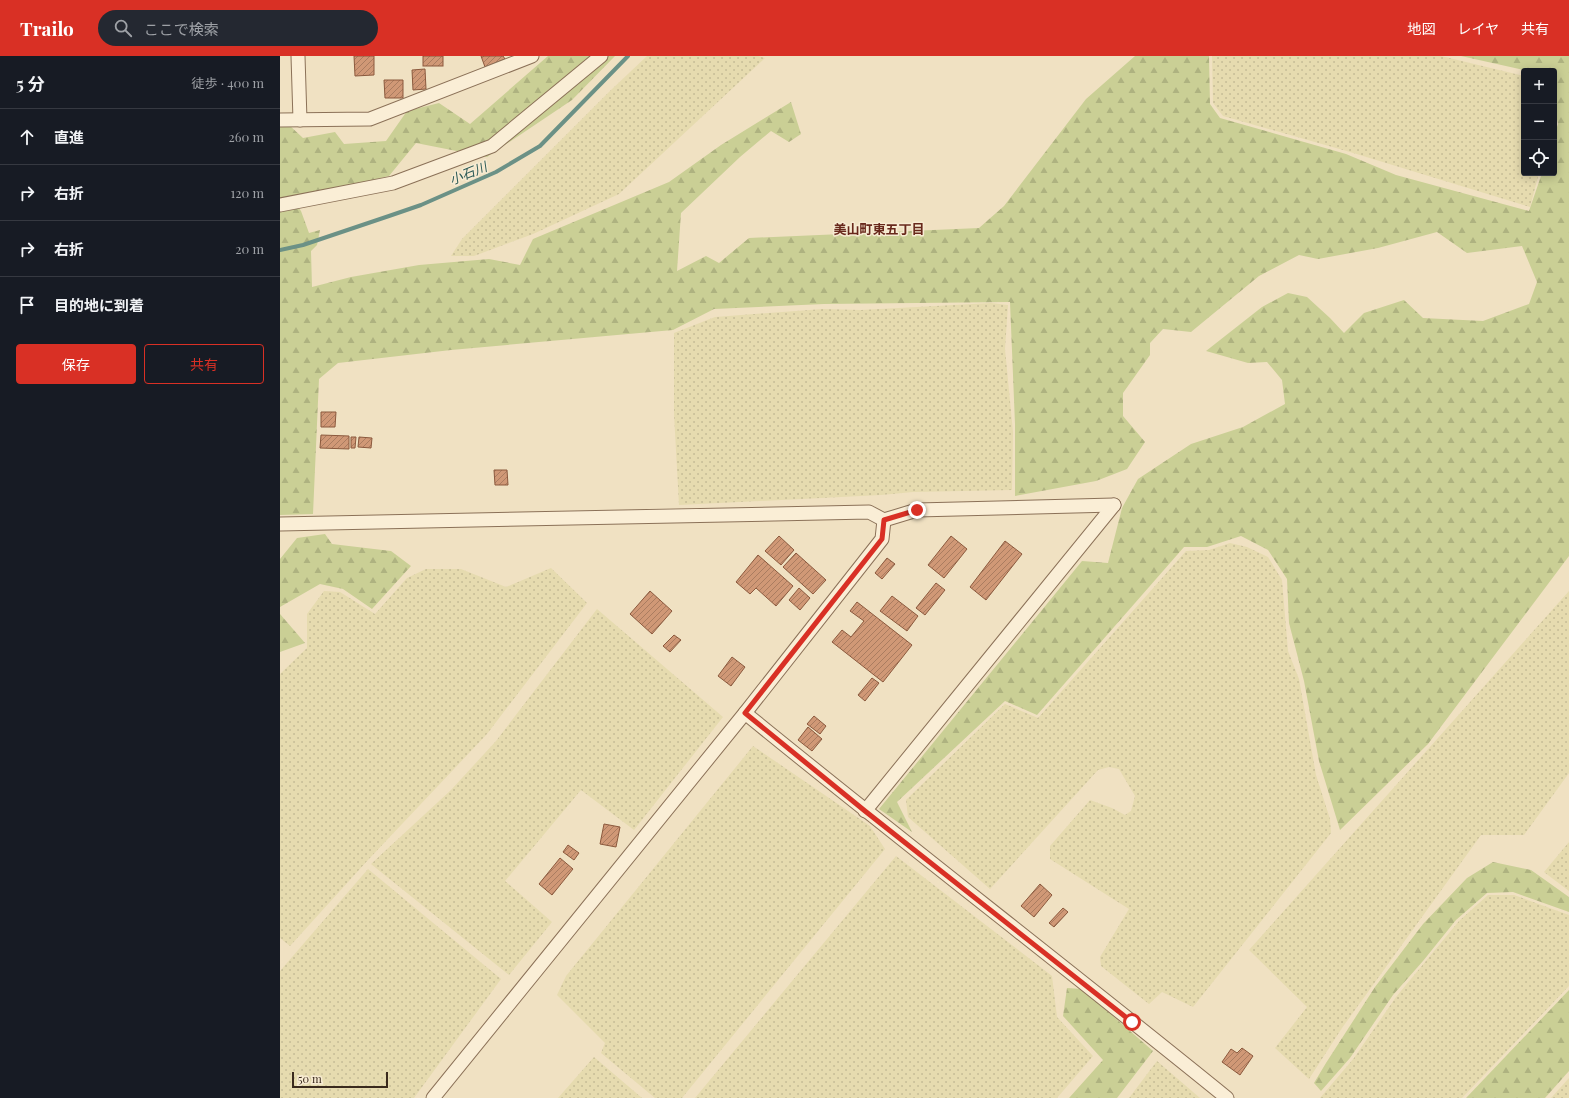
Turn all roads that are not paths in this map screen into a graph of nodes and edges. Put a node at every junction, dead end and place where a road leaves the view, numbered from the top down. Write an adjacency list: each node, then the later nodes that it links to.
1 (298, 56): 5 (street)
2 (532, 56): 5 (street)
3 (601, 56): 6 (street)
4 (280, 120): 5 (street)
5 (300, 120)
6 (280, 205)
7 (884, 520): 8 (street); 9 (street); 10 (street)
8 (280, 524)
9 (745, 713): 10 (street); 11 (street)
10 (865, 811): 12 (street)
11 (433, 1098)
12 (1227, 1098)

